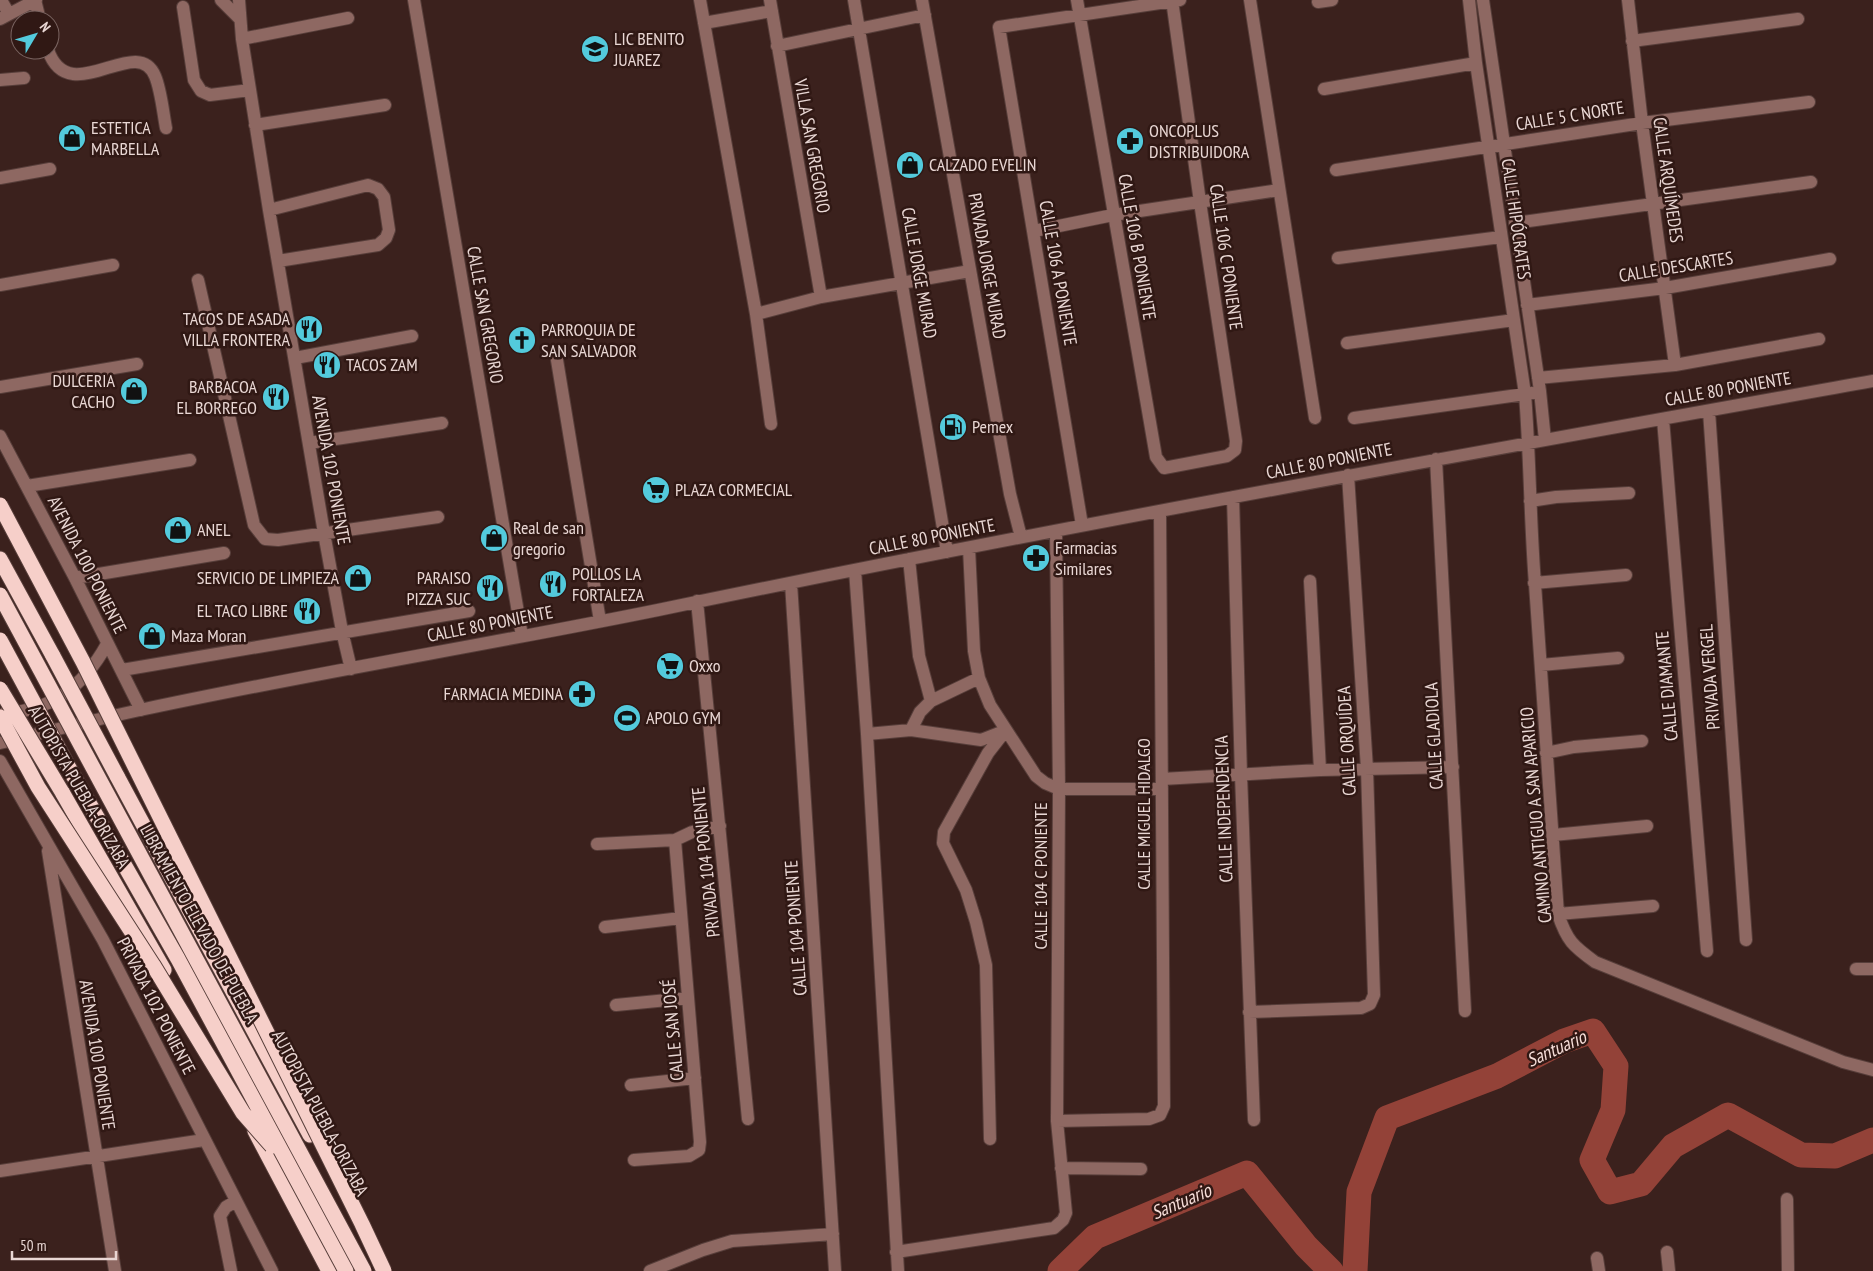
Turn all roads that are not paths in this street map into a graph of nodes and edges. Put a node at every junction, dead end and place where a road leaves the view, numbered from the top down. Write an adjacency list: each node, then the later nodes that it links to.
1 (1, 0): 22 (street)
2 (36, 0): 17 (street)
3 (221, 0): 23 (street)
4 (239, 0): 23 (street, AVENIDA 102 PONIENTE)
5 (414, 0): 124 (street, CALLE SAN GREGORIO)
6 (700, 0): 26 (street)
7 (854, 0): 27 (street, CALLE JORGE MURAD)
8 (922, 0): 20 (street, PRIVADA JORGE MURAD)
9 (1077, 0): 21 (street, CALLE 106 B PONIENTE)
10 (1175, 0): 21 (street); 49 (street, CALLE 106 C PONIENTE)
11 (1250, 0): 48 (street)
12 (1332, 0): 16 (street)
13 (1469, 0): 32 (street, CALLE HIPÓCRATES)
14 (1483, 0): 42 (street, CALLE HIPÓCRATES)
15 (1628, 0): 29 (street, CALLE ARQUÍMEDES)
16 (1318, 2)
17 (20, 4): 22 (street)
18 (771, 5): 26 (street); 30 (street, VILLA SAN GREGORIO)
19 (183, 6): 36 (street)
20 (924, 15): 27 (street); 62 (street, PRIVADA JORGE MURAD)
21 (1080, 15): 52 (street, CALLE 106 B PONIENTE); 54 (street, CALLE 106 A PONIENTE)
22 (4, 17)
23 (239, 18): 28 (street, AVENIDA 102 PONIENTE)
24 (348, 18): 28 (street)
25 (1798, 19): 29 (street)
26 (704, 23): 69 (street)
27 (860, 30): 30 (street); 64 (street, CALLE JORGE MURAD)
28 (242, 39): 36 (street, AVENIDA 102 PONIENTE)
29 (1632, 41): 39 (street, CALLE ARQUÍMEDES)
30 (777, 46): 67 (street, VILLA SAN GREGORIO)
31 (53, 60): 41 (street)
32 (1476, 63): 35 (street); 43 (street, CALLE HIPÓCRATES)
33 (24, 78): 34 (street)
34 (0, 80)
35 (1324, 88)
36 (250, 90): 40 (street, AVENIDA 102 PONIENTE)
37 (1809, 102): 39 (street, CALLE 5 C NORTE)
38 (385, 104): 40 (street)
39 (1642, 123): 42 (street, CALLE 5 C NORTE); 50 (street, CALLE ARQUÍMEDES)
40 (255, 125): 51 (street, AVENIDA 102 PONIENTE)
41 (166, 128)
42 (1504, 144): 43 (street, CALLE 5 C NORTE); 53 (street, CALLE HIPÓCRATES)
43 (1488, 146): 45 (street, CALLE 5 C NORTE); 55 (street, CALLE HIPÓCRATES)
44 (50, 169): 46 (street)
45 (1336, 170)
46 (0, 178)
47 (1811, 182): 50 (street)
48 (1279, 190): 49 (street); 84 (street)
49 (1200, 202): 52 (street); 95 (street, CALLE 106 C PONIENTE)
50 (1654, 204): 53 (street); 66 (street, CALLE ARQUÍMEDES)
51 (269, 210): 60 (street, AVENIDA 102 PONIENTE); 60 (street)
52 (1113, 215): 54 (street); 95 (street, CALLE 106 B PONIENTE)
53 (1515, 223): 56 (street, CALLE HIPÓCRATES)
54 (1034, 230): 104 (street, CALLE 106 A PONIENTE)
55 (1501, 237): 57 (street, CALLE HIPÓCRATES); 58 (street)
56 (1520, 252): 57 (street); 68 (street, CALLE HIPÓCRATES)
57 (1504, 255): 70 (street, CALLE HIPÓCRATES)
58 (1338, 258)
59 (1830, 259): 66 (street, CALLE DESCARTES)
60 (278, 261): 75 (street, AVENIDA 102 PONIENTE)
61 (114, 265): 65 (street)
62 (970, 271): 64 (street); 107 (street, PRIVADA JORGE MURAD)
63 (198, 280): 106 (street)
64 (903, 283): 67 (street); 109 (street, CALLE JORGE MURAD)
65 (0, 285)
66 (1665, 288): 68 (street, CALLE DESCARTES); 77 (street, CALLE ARQUÍMEDES)
67 (821, 297): 69 (street)
68 (1527, 304): 78 (street, CALLE HIPÓCRATES)
69 (756, 314): 88 (street)
70 (1514, 320): 73 (street); 82 (street, CALLE HIPÓCRATES)
71 (412, 336): 75 (street)
72 (1819, 339): 77 (street)
73 (1347, 342)
74 (556, 354): 122 (street)
75 (295, 358): 91 (street, AVENIDA 102 PONIENTE)
76 (137, 364): 80 (street)
77 (1675, 365): 78 (street)
78 (1538, 378): 81 (street, CALLE HIPÓCRATES)
79 (1873, 382): 83 (street, CALLE 80 PONIENTE)
80 (0, 387)
81 (1540, 392): 82 (street); 90 (street, CALLE HIPÓCRATES)
82 (1525, 394): 85 (street); 92 (street, CALLE HIPÓCRATES)
83 (1709, 411): 86 (street, CALLE 80 PONIENTE); 159 (street, PRIVADA VERGEL)
84 (1315, 418)
85 (1354, 418)
86 (1663, 419): 90 (street, CALLE 80 PONIENTE); 160 (street, CALLE DIAMANTE)
87 (442, 423): 91 (street)
88 (771, 424)
89 (0, 436): 97 (street, AVENIDA 100 PONIENTE)
90 (1545, 440): 92 (street, CALLE 80 PONIENTE)
91 (309, 443): 106 (street, AVENIDA 102 PONIENTE)
92 (1529, 443): 93 (street, CALLE 80 PONIENTE); 100 (street, CAMINO ANTIGUO A SAN APARICIO)
93 (1436, 459): 96 (street, CALLE 80 PONIENTE); 143 (street, CALLE GLADIOLA)
94 (190, 460): 97 (street)
95 (1164, 468)
96 (1348, 475): 99 (street, CALLE 80 PONIENTE); 144 (street, CALLE ORQUÍDEA)
97 (27, 486): 115 (street, AVENIDA 100 PONIENTE)
98 (1629, 493): 100 (street)
99 (1233, 497): 102 (street, CALLE 80 PONIENTE); 146 (street, CALLE INDEPENDENCIA)
100 (1530, 501): 118 (street, CAMINO ANTIGUO A SAN APARICIO)
101 (0, 505): 192 (highway, bridge)
102 (1160, 512): 104 (street, CALLE 80 PONIENTE); 147 (street, CALLE MIGUEL HIDALGO)
103 (438, 517): 106 (street)
104 (1082, 525): 105 (street, CALLE 80 PONIENTE)
105 (1056, 531): 107 (street, CALLE 80 PONIENTE); 148 (street, CALLE 104 C PONIENTE)
106 (324, 534): 123 (street, AVENIDA 102 PONIENTE)
107 (1021, 537): 108 (street, CALLE 80 PONIENTE)
108 (969, 548): 109 (street, CALLE 80 PONIENTE); 131 (street)
109 (947, 552): 112 (street, CALLE 80 PONIENTE)
110 (224, 553): 115 (street)
111 (0, 559): 192 (highway, AUTOPISTA PUEBLA-ORIZABA, bridge)
112 (909, 559): 113 (street, CALLE 80 PONIENTE); 133 (street)
113 (854, 570): 117 (street, CALLE 80 PONIENTE); 138 (street)
114 (1626, 575): 118 (street)
115 (75, 578): 126 (street, AVENIDA 100 PONIENTE)
116 (1310, 581): 145 (street)
117 (791, 583): 120 (street, CALLE 80 PONIENTE); 183 (street, CALLE 104 PONIENTE)
118 (1534, 583): 128 (street, CAMINO ANTIGUO A SAN APARICIO)
119 (0, 595): 191 (highway, LIBRAMIENTO ELEVADO DE PUEBLA, bridge)
120 (697, 601): 122 (street, CALLE 80 PONIENTE); 149 (street, PRIVADA 104 PONIENTE)
121 (469, 611): 123 (street)
122 (600, 621): 124 (street, CALLE 80 PONIENTE)
123 (342, 631): 129 (street, AVENIDA 102 PONIENTE); 130 (street)
124 (522, 636): 129 (street, CALLE 80 PONIENTE)
125 (0, 640): 177 (highway, LIBRAMIENTO ELEVADO DE PUEBLA, bridge)
126 (107, 644): 130 (street, AVENIDA 100 PONIENTE); 135 (street)
127 (1618, 658): 128 (street)
128 (1541, 665): 141 (street, CAMINO ANTIGUO A SAN APARICIO)
129 (351, 669): 134 (street, CALLE 80 PONIENTE)
130 (122, 670): 134 (street, AVENIDA 100 PONIENTE)
131 (979, 678): 133 (street); 137 (street)
132 (0, 689): 189 (highway, AUTOPISTA PUEBLA-ORIZABA, bridge)
133 (931, 701): 136 (street)
134 (141, 710): 140 (street, CALLE 80 PONIENTE)
135 (0, 716): 177 (highway, bridge)
136 (911, 730): 137 (street); 138 (street)
137 (1006, 730): 148 (street); 174 (street)
138 (867, 734): 184 (street)
139 (1642, 741): 141 (street)
140 (0, 743)
141 (1546, 753): 151 (street, CAMINO ANTIGUO A SAN APARICIO)
142 (0, 761): 153 (street, PRIVADA 102 PONIENTE)
143 (1453, 767): 144 (street); 165 (street, CALLE GLADIOLA)
144 (1367, 769): 145 (street); 166 (street, CALLE ORQUÍDEA)
145 (1320, 770): 146 (street)
146 (1241, 775): 147 (street); 166 (street, CALLE INDEPENDENCIA)
147 (1162, 784): 148 (street); 172 (street, CALLE MIGUEL HIDALGO)
148 (1059, 789): 172 (street, CALLE 104 C PONIENTE)
149 (720, 826): 152 (street); 170 (street, PRIVADA 104 PONIENTE)
150 (1647, 826): 151 (street)
151 (1553, 835): 156 (street, CAMINO ANTIGUO A SAN APARICIO)
152 (675, 840): 154 (street); 157 (street, CALLE SAN JOSÉ)
153 (46, 843): 173 (street, PRIVADA 102 PONIENTE); 175 (street, AVENIDA 100 PONIENTE)
154 (597, 844)
155 (1653, 906): 156 (street)
156 (1558, 914): 167 (street, CAMINO ANTIGUO A SAN APARICIO)
157 (681, 918): 158 (street); 163 (street, CALLE SAN JOSÉ)
158 (605, 927)
159 (1746, 940)
160 (1707, 951)
161 (1856, 969): 162 (street)
162 (1873, 969)
163 (688, 998): 164 (street); 168 (street, CALLE SAN JOSÉ)
164 (616, 1005)
165 (1465, 1011)
166 (1249, 1012): 171 (street, CALLE INDEPENDENCIA)
167 (1873, 1070)
168 (695, 1078): 169 (street); 176 (street, CALLE SAN JOSÉ)
169 (631, 1085)
170 (748, 1119)
171 (1254, 1120)
172 (1057, 1121): 178 (street, CALLE 104 C PONIENTE)
173 (204, 1140): 175 (street); 182 (street, PRIVADA 102 PONIENTE)
174 (990, 1140)
175 (96, 1157): 180 (street); 186 (street, AVENIDA 100 PONIENTE)
176 (634, 1160)
177 (286, 1161): 190 (highway, LIBRAMIENTO ELEVADO DE PUEBLA, bridge)
178 (1061, 1168): 179 (street); 184 (street, CALLE 104 C PONIENTE)
179 (1141, 1169)
180 (0, 1170)
181 (1787, 1199): 197 (street)
182 (236, 1201): 187 (street); 188 (street, PRIVADA 102 PONIENTE)
183 (833, 1234): 193 (street); 194 (street, CALLE 104 PONIENTE)
184 (896, 1252): 195 (street)
185 (1667, 1252): 196 (street)
186 (115, 1271)
187 (231, 1271)
188 (272, 1271)
189 (329, 1271)
190 (346, 1271)
191 (364, 1271)
192 (383, 1271)
193 (650, 1271)
194 (835, 1271)
195 (898, 1271)
196 (1669, 1271)
197 (1788, 1271)

